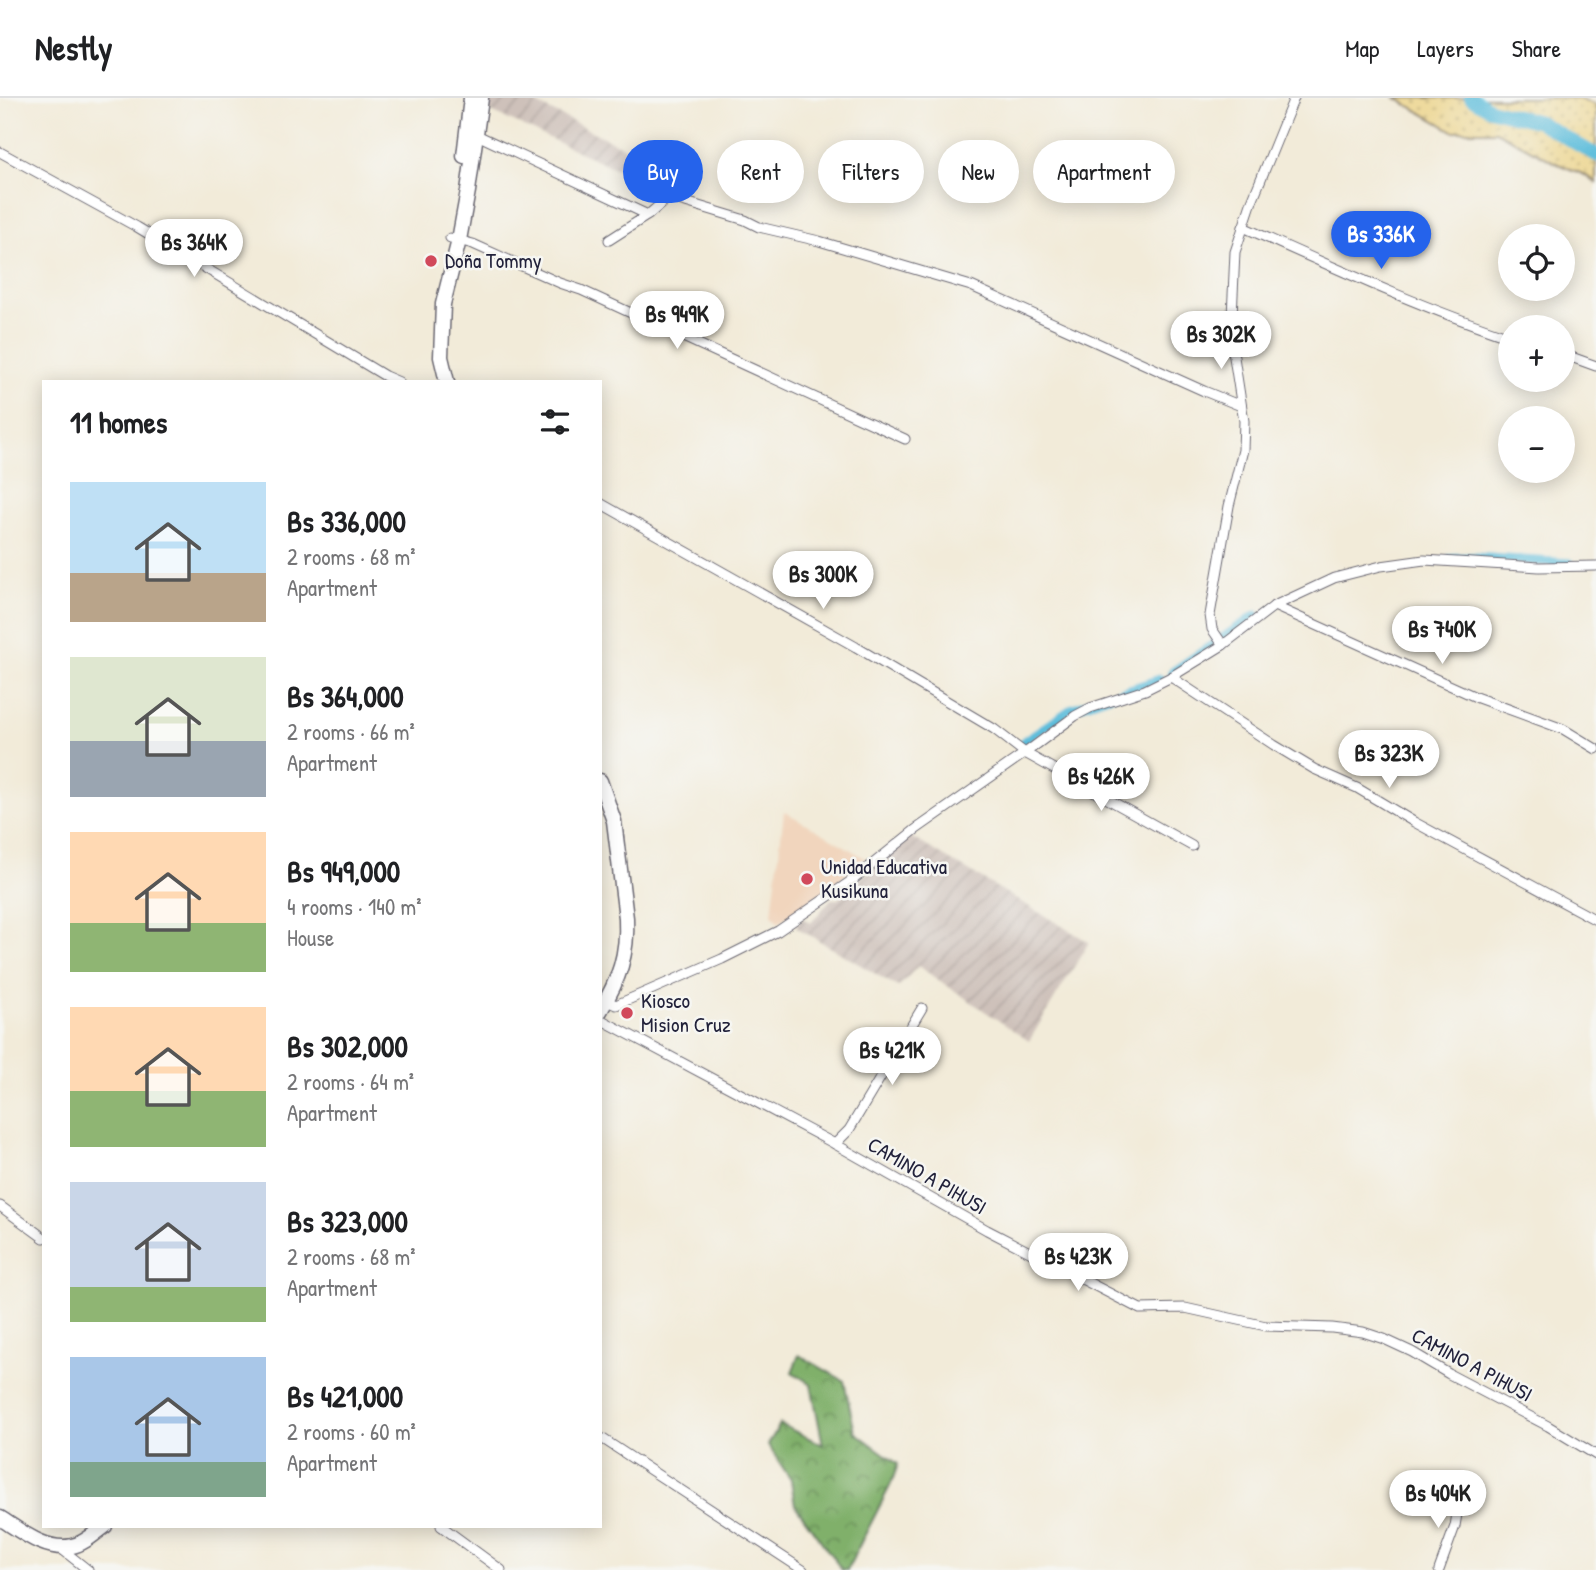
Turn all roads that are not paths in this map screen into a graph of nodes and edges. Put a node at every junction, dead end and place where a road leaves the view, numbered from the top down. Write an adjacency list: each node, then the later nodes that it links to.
1 (471, 98): 4 (main road)
2 (481, 98): 4 (main road)
3 (1294, 98): 7 (street)
4 (472, 135): 6 (street); 8 (main road)
5 (0, 152): 13 (street)
6 (648, 215): 9 (street); 16 (street)
7 (1242, 228): 10 (street); 16 (street)
8 (455, 239): 14 (main road); 15 (main road); 17 (street)
9 (609, 240)
10 (1498, 333)
11 (1575, 358): 12 (street)
12 (1596, 366)
13 (394, 380)
14 (438, 380)
15 (447, 380)
16 (1241, 406): 21 (street)
17 (905, 439)
18 (602, 504): 24 (street)
19 (1596, 566): 20 (street)
20 (1274, 606): 21 (street); 23 (street)
21 (1223, 645): 22 (street)
22 (1171, 677): 24 (street); 28 (street)
23 (1596, 750)
24 (1025, 753): 27 (street); 29 (street)
25 (602, 787): 29 (main road)
26 (602, 816): 29 (main road)
27 (1192, 846)
28 (1596, 920)
29 (602, 1001)
30 (922, 1009): 32 (street)
31 (602, 1020): 32 (street, CAMINO A PIHUSI)
32 (835, 1144): 36 (street, CAMINO A PIHUSI)
33 (0, 1206): 34 (street)
34 (42, 1237)
35 (602, 1438): 44 (street)
36 (1596, 1455)
37 (1460, 1496): 45 (street)
38 (0, 1518): 41 (main road)
39 (103, 1528): 41 (main road)
40 (444, 1528): 43 (street)
41 (59, 1547): 42 (street)
42 (88, 1570)
43 (501, 1570)
44 (803, 1570)
45 (1439, 1570)

